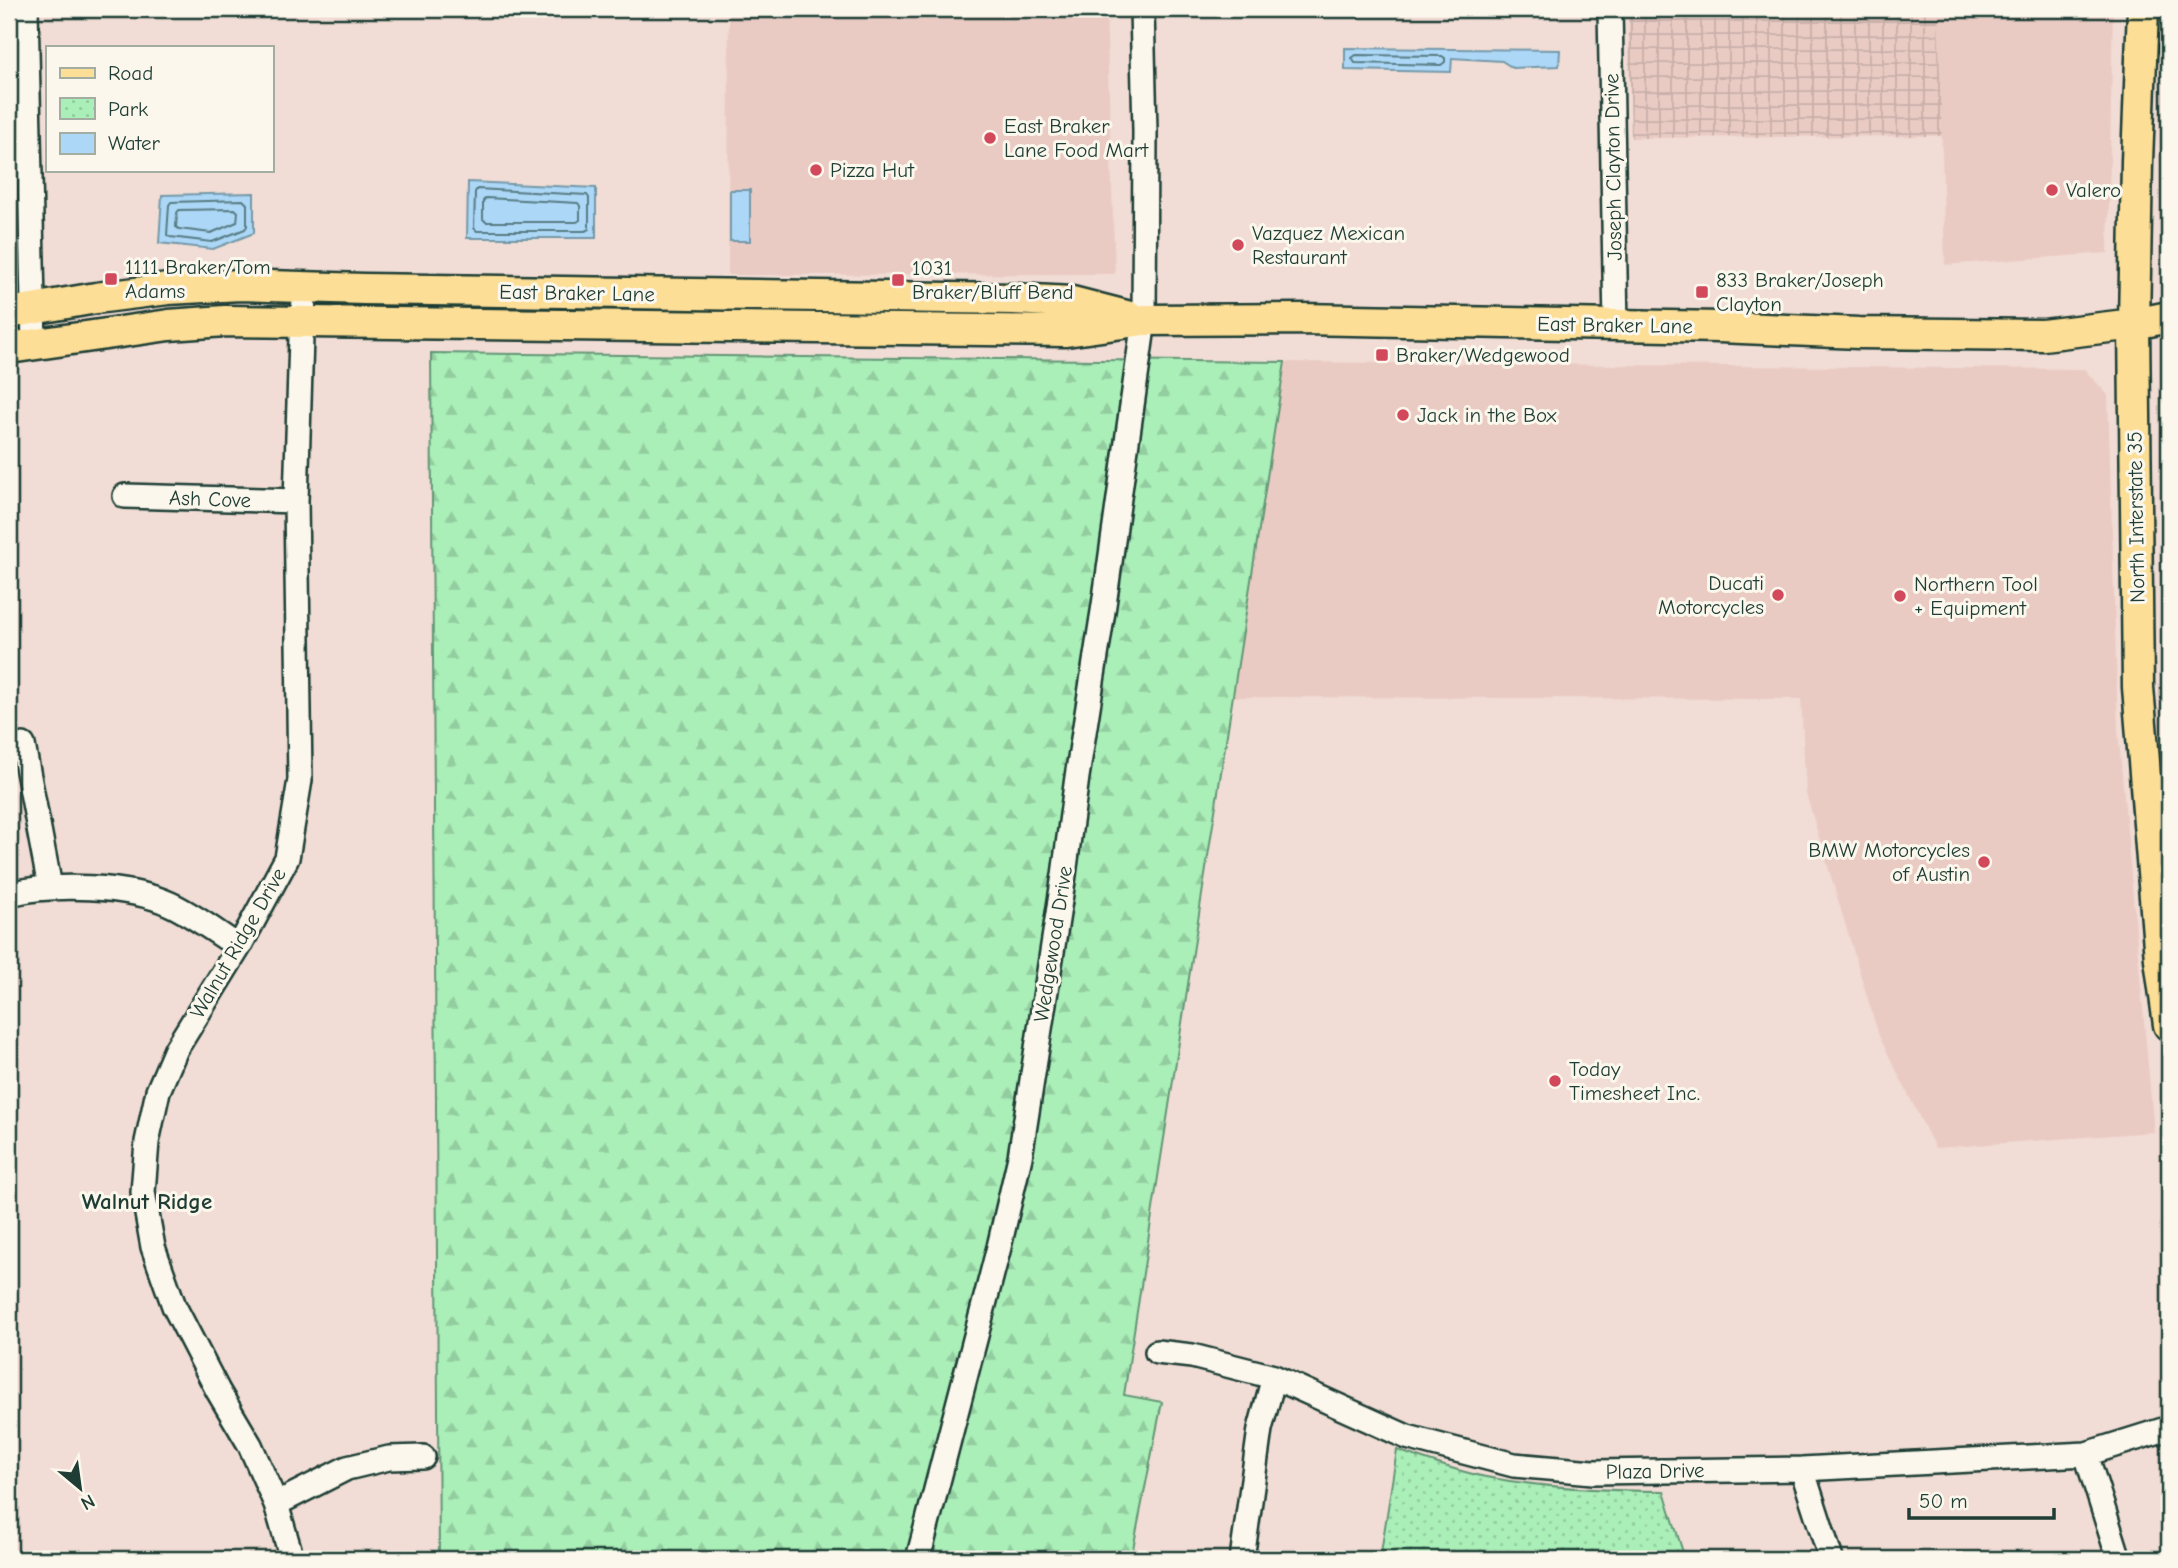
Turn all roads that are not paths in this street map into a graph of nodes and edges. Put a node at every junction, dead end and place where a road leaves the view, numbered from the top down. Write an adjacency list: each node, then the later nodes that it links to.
1 (26, 9): 6 (street)
2 (1142, 9): 8 (street, Wedgewood Drive)
3 (1610, 9): 11 (street, Joseph Clayton Drive)
4 (2143, 9): 10 (main road, North Interstate 35)
5 (305, 287): 6 (main road, East Braker Lane); 8 (main road, East Braker Lane); 9 (street, Walnut Ridge Drive)
6 (20, 311): 12 (street)
7 (2169, 317): 10 (main road, East Braker Lane)
8 (1144, 320): 9 (main road, East Braker Lane); 11 (main road, East Braker Lane); 28 (street, Wedgewood Drive)
9 (302, 322): 12 (main road, East Braker Lane); 14 (street, Walnut Ridge Drive)
10 (2134, 324): 11 (main road, East Braker Lane); 19 (main road, North Interstate 35)
11 (1616, 326)
12 (22, 346)
13 (125, 496): 14 (street, Ash Cove)
14 (296, 501): 18 (street, Walnut Ridge Drive)
15 (23, 745): 16 (street)
16 (50, 887): 17 (street); 18 (street)
17 (9, 894)
18 (239, 947): 26 (street, Walnut Ridge Drive)
19 (2169, 1024)
20 (1157, 1352): 21 (street, Plaza Drive)
21 (1274, 1377): 25 (street, Plaza Drive); 29 (street)
22 (2169, 1428): 23 (street, Plaza Drive)
23 (2086, 1454): 25 (street, Plaza Drive); 31 (street)
24 (423, 1457): 26 (street)
25 (1802, 1469): 30 (street)
26 (276, 1504): 27 (street, Walnut Ridge Drive)
27 (292, 1559)
28 (918, 1559)
29 (1242, 1559)
30 (1831, 1559)
31 (2119, 1559)

